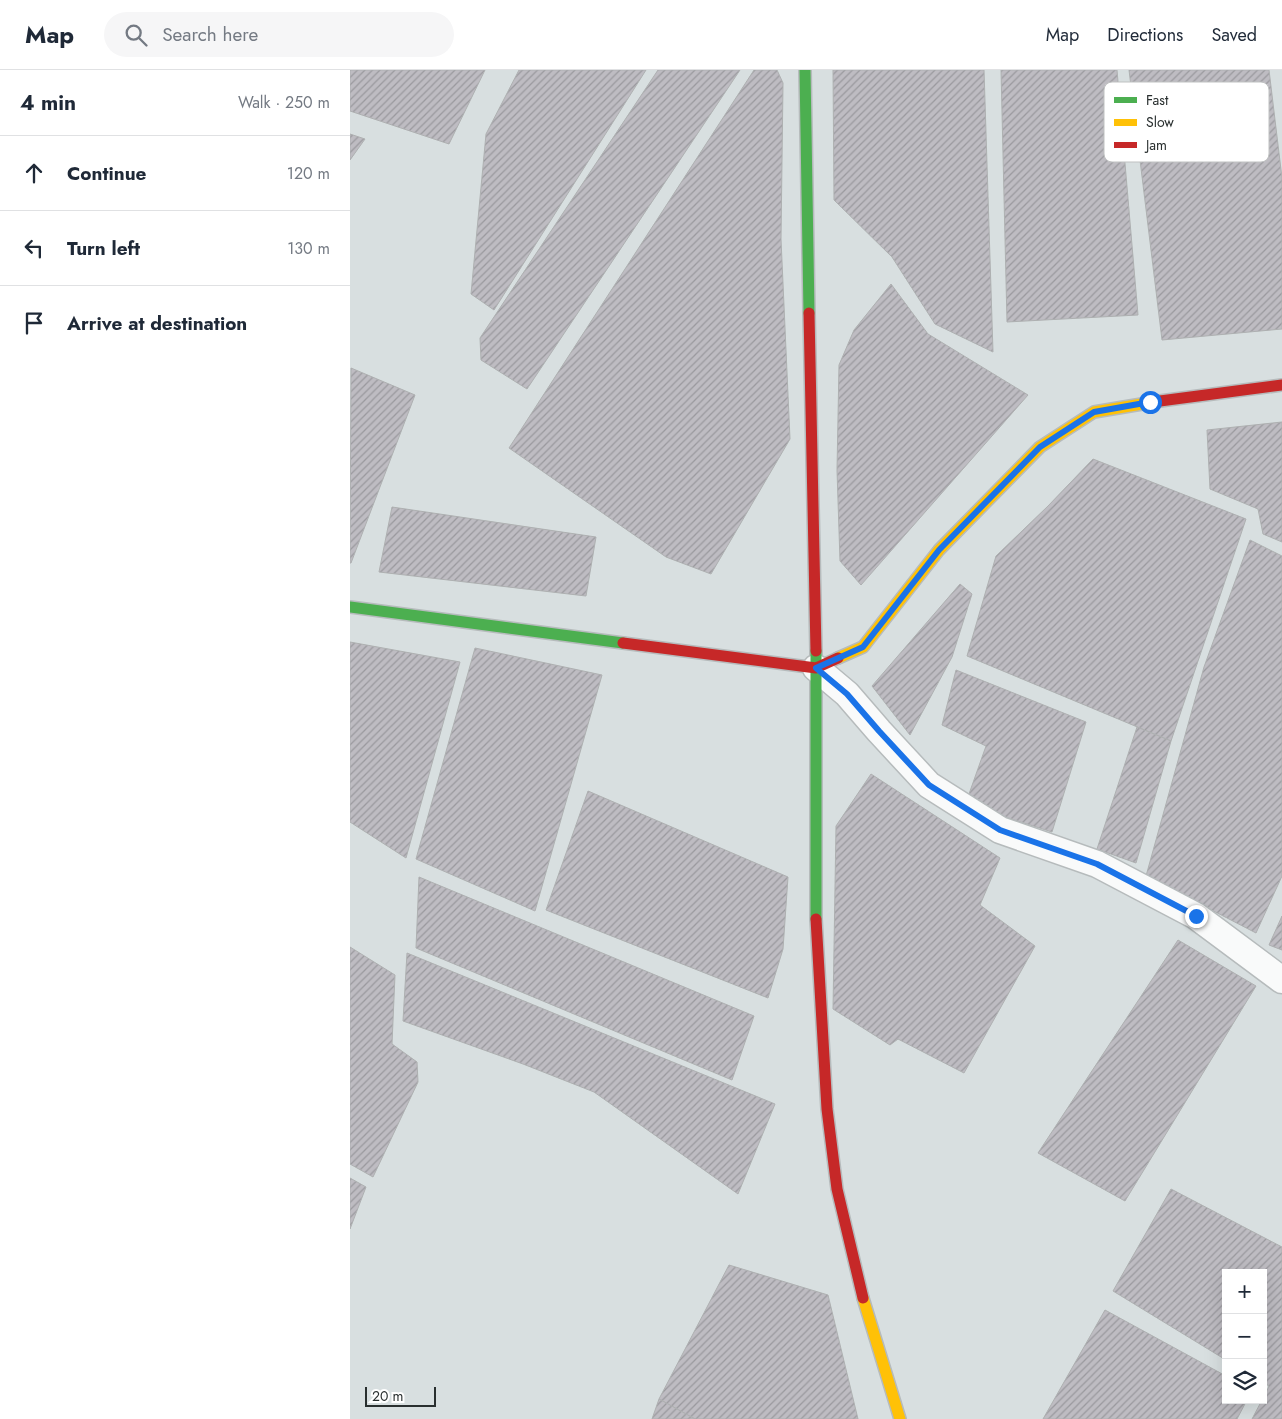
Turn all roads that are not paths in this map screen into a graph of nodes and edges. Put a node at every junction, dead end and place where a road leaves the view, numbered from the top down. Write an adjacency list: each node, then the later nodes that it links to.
1 (806, 70): 4 (street)
2 (1282, 385): 4 (street)
3 (350, 607): 4 (street)
4 (816, 668): 5 (street); 6 (street)
5 (1282, 980)
6 (900, 1419)

